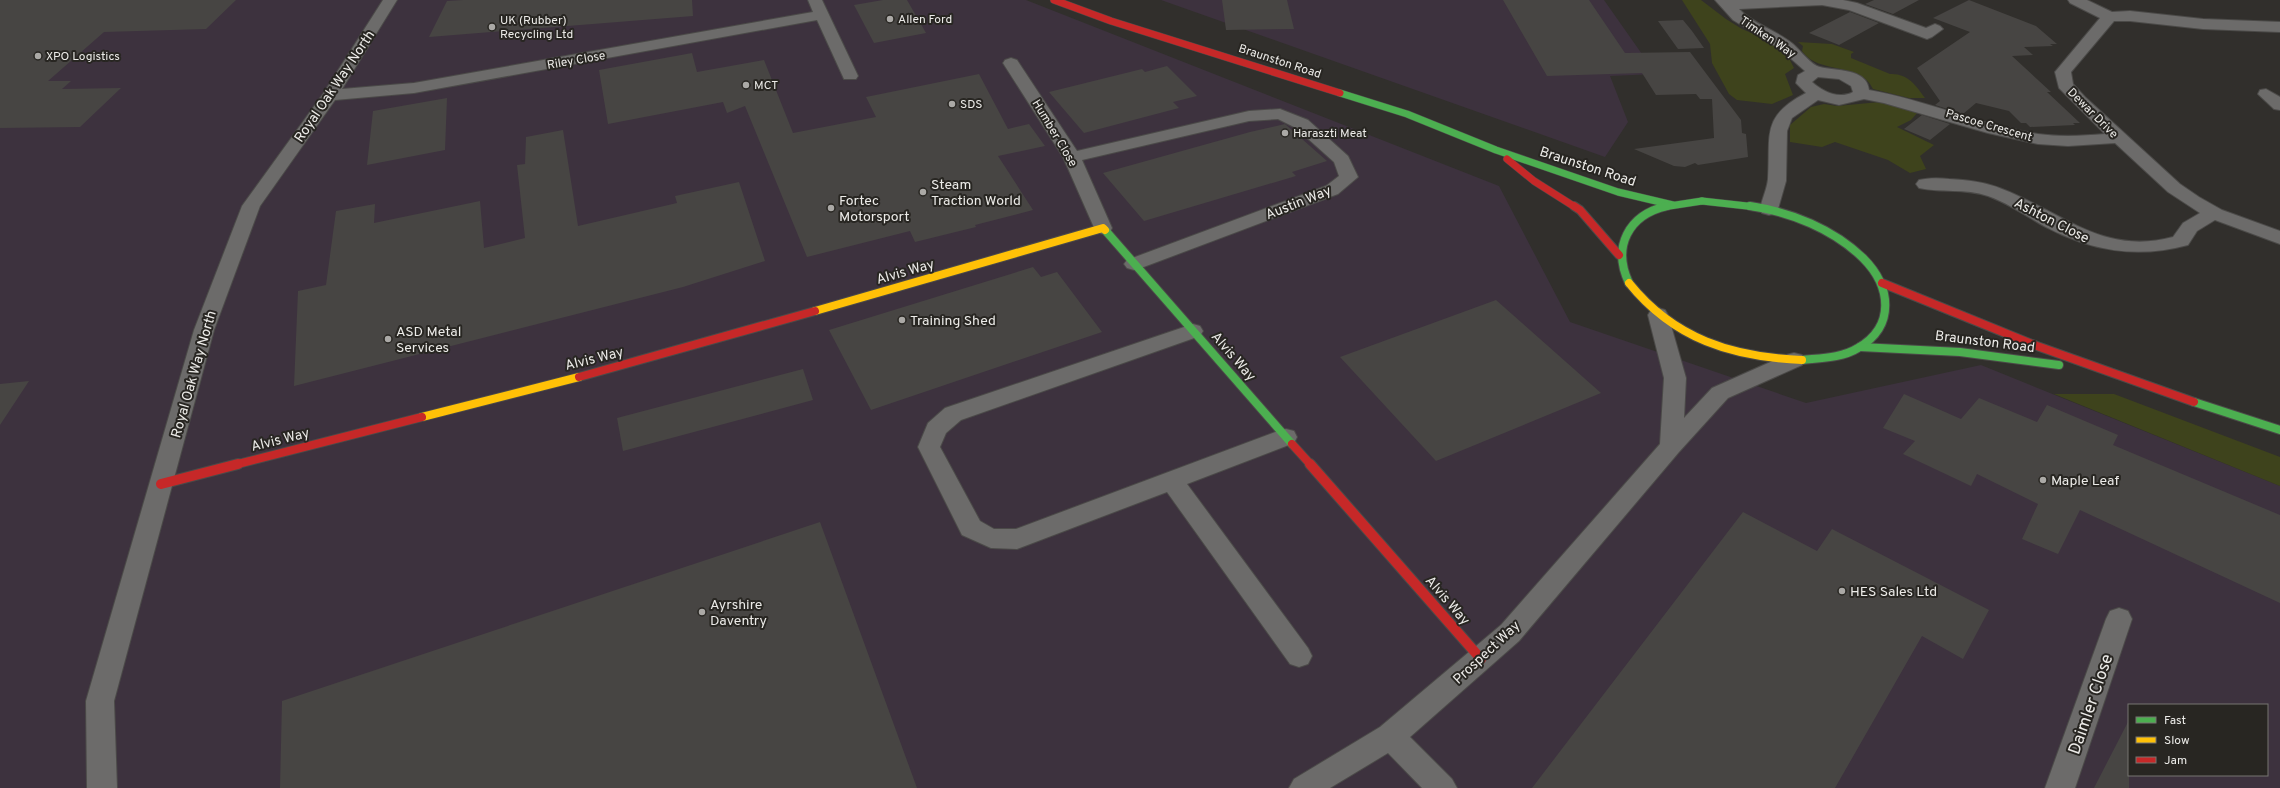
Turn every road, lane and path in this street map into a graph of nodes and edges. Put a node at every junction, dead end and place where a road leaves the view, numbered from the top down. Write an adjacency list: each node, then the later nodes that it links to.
1 (390, 0): 18 (street, Royal Oak Way North)
2 (815, 0): 6 (street)
3 (1054, 0): 21 (main road, Braunston Road)
4 (2075, 0): 8 (street)
5 (1724, 2): 11 (street); 13 (street, Timken Way)
6 (821, 15): 14 (street); 18 (street, Riley Close)
7 (2280, 16): 9 (street)
8 (2110, 17): 9 (street); 20 (street, Dewar Drive)
9 (2236, 24): 10 (street)
10 (2280, 27)
11 (1935, 29)
12 (1011, 63): 22 (street, Humber Close)
13 (1815, 72): 15 (street); 16 (street)
14 (850, 76)
15 (1817, 94): 16 (street); 25 (street)
16 (1861, 94): 20 (street, Pascoe Crescent)
17 (2266, 94): 19 (street)
18 (330, 95): 41 (street, Royal Oak Way North)
19 (2280, 104)
20 (2118, 138): 26 (street, Dewar Drive)
21 (1496, 150): 24 (main road, Braunston Road); 29 (main road, Braunston Road)
22 (1072, 156): 27 (street, Humber Close); 30 (street, Austin Way)
23 (1925, 184): 26 (street, Ashton Close)
24 (1673, 205): 25 (main road); 29 (main road)
25 (1769, 209): 31 (main road)
26 (2215, 214): 28 (street, Dewar Drive)
27 (1103, 228): 30 (main road, Alvis Way); 41 (main road, Alvis Way)
28 (2280, 238)
29 (1619, 255): 32 (main road)
30 (1134, 264): 33 (main road, Alvis Way)
31 (1882, 283): 34 (main road); 36 (main road, Braunston Road)
32 (1658, 315): 35 (main road); 39 (street)
33 (1193, 331): 38 (main road, Alvis Way); 40 (street)
34 (1860, 347): 35 (main road); 36 (main road, Braunston Road)
35 (1794, 360): 39 (street, Prospect Way)
36 (2105, 373): 37 (main road, Braunston Road)
37 (2280, 430)
38 (1286, 437): 40 (street); 44 (main road, Alvis Way)
39 (1671, 446): 44 (street, Prospect Way)
40 (1172, 481): 43 (street)
41 (161, 484): 46 (street, Royal Oak Way North)
42 (2119, 619): 49 (street, Daimler Close)
43 (1299, 656)
44 (1481, 659): 45 (street, Prospect Way)
45 (1390, 736): 47 (street, Prospect Way); 48 (street)
46 (102, 788)
47 (1304, 788)
48 (1442, 788)
49 (2060, 788)

